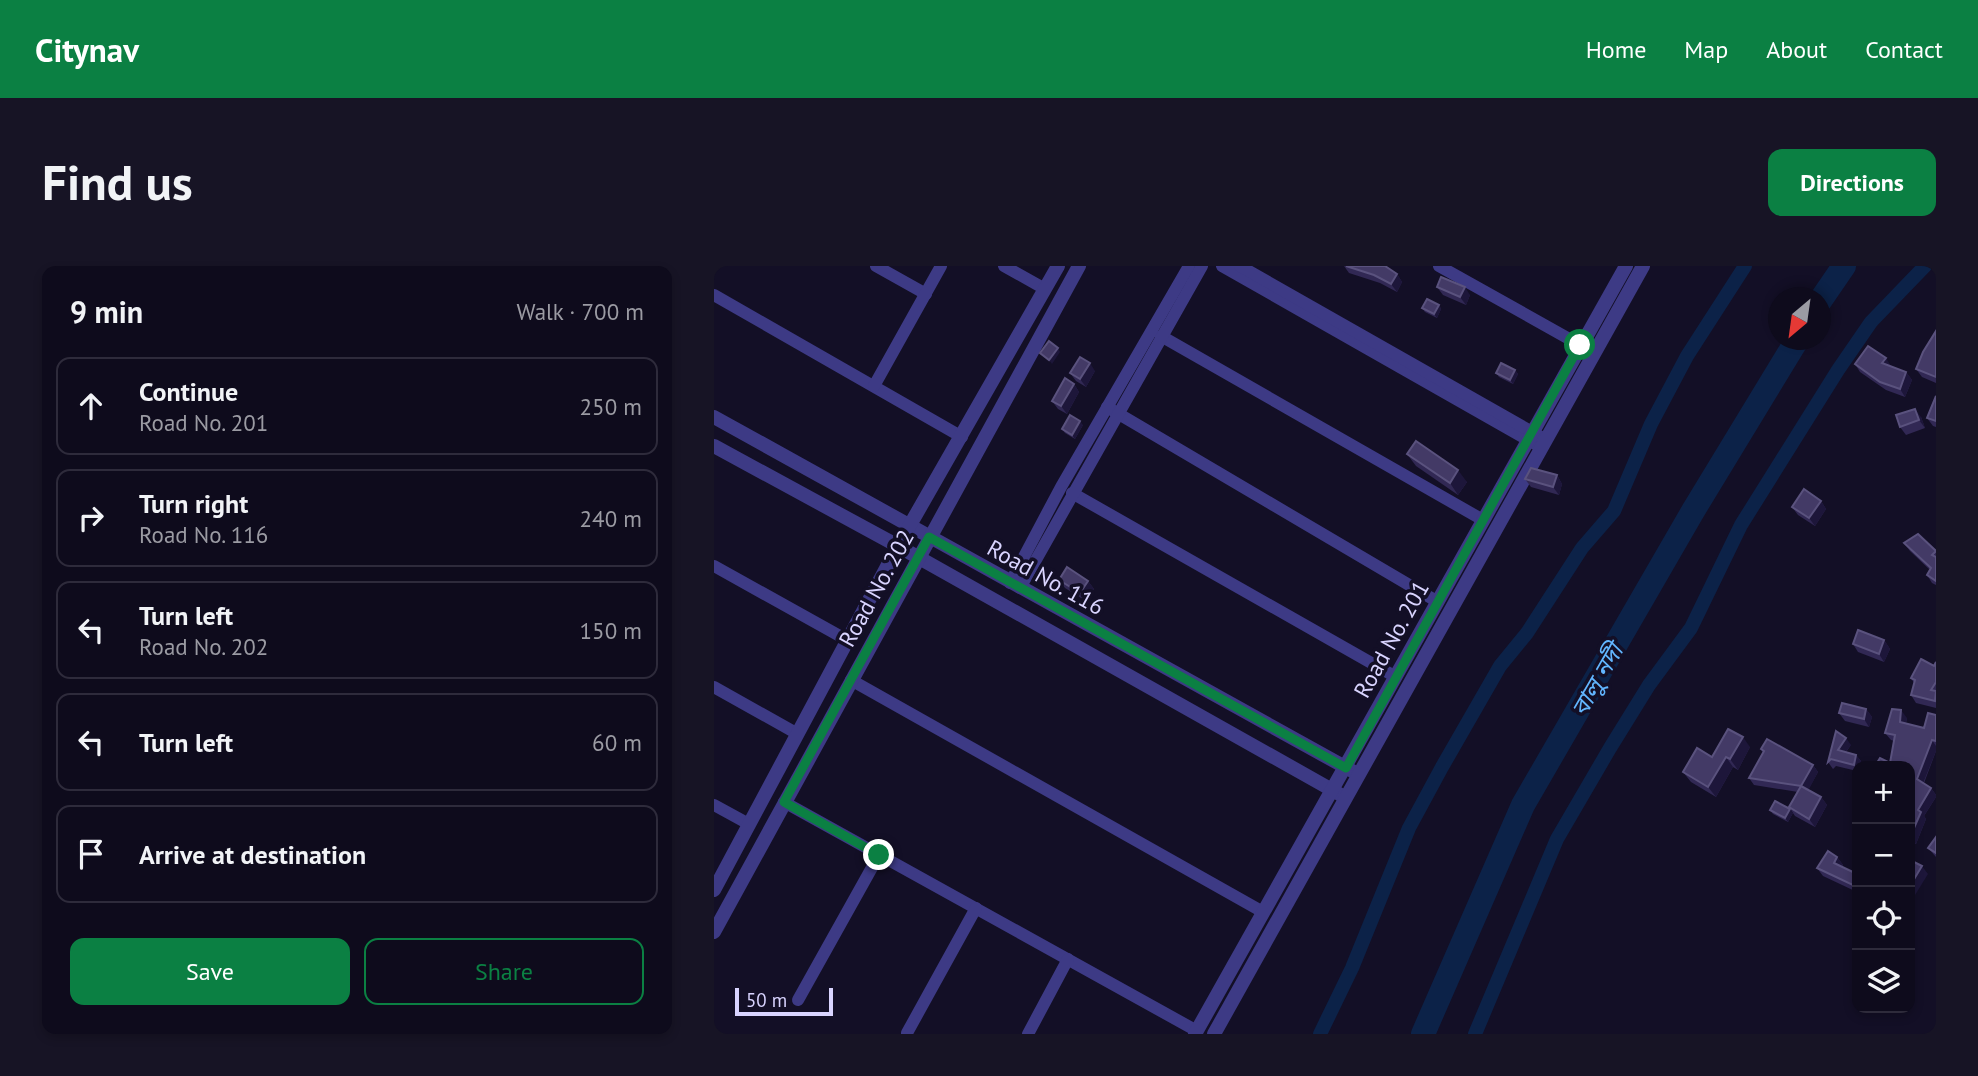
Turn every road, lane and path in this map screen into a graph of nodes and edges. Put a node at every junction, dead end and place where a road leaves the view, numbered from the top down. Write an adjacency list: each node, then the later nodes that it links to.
1 (876, 266): 14 (street)
2 (941, 266): 14 (street)
3 (1004, 266): 13 (street)
4 (1058, 266): 13 (street, Road No. 202)
5 (1079, 266): 27 (street, Road No. 202)
6 (1189, 266): 19 (street)
7 (1202, 266): 16 (street)
8 (1222, 266): 22 (street)
9 (1240, 266): 22 (street)
10 (1439, 266): 17 (street)
11 (1643, 266): 22 (street, Road No. 201)
12 (1623, 267): 17 (street, Road No. 201)
13 (1045, 289): 21 (street, Road No. 202)
14 (926, 294): 18 (street)
15 (714, 295): 18 (street)
16 (1161, 336): 19 (street); 25 (street)
17 (1580, 345): 22 (street, Road No. 201)
18 (874, 386): 21 (street)
19 (1112, 410): 24 (street); 31 (street); 32 (street)
20 (714, 416): 26 (street, Road No. 116)
21 (962, 437): 26 (street, Road No. 202)
22 (1536, 439): 25 (street, Road No. 201); 38 (street, Road No. 201)
23 (714, 446): 28 (street, Road No. 116)
24 (1072, 493): 31 (street); 34 (street)
25 (1483, 520): 32 (street, Road No. 201)
26 (909, 526): 27 (street, Road No. 116); 28 (street, Road No. 202)
27 (929, 537): 29 (street, Road No. 202); 31 (street, Road No. 116)
28 (898, 545): 29 (street, Road No. 116); 33 (street, Road No. 202)
29 (918, 558): 35 (street, Road No. 202); 39 (street, Road No. 116)
30 (714, 566): 33 (street)
31 (1015, 586): 38 (street, Road No. 116)
32 (1438, 602): 34 (street, Road No. 201)
33 (847, 640): 37 (street, Road No. 202)
34 (1396, 677): 38 (street, Road No. 201)
35 (851, 680): 40 (street, Road No. 202); 46 (street)
36 (714, 687): 37 (street)
37 (796, 733): 42 (street, Road No. 202)
38 (1352, 771): 39 (street, Road No. 201)
39 (1339, 794): 46 (street, Road No. 201); 53 (street, Road No. 201)
40 (784, 802): 43 (street); 47 (street, Road No. 202)
41 (714, 805): 42 (street)
42 (747, 824): 44 (street, Road No. 202)
43 (879, 855): 45 (street); 49 (street)
44 (714, 890)
45 (976, 908): 48 (street); 51 (street)
46 (1263, 912): 50 (street, Road No. 201)
47 (714, 932)
48 (1069, 959): 50 (street); 52 (street)
49 (798, 1000)
50 (1196, 1032)
51 (907, 1033)
52 (1028, 1034)
53 (1213, 1034)

